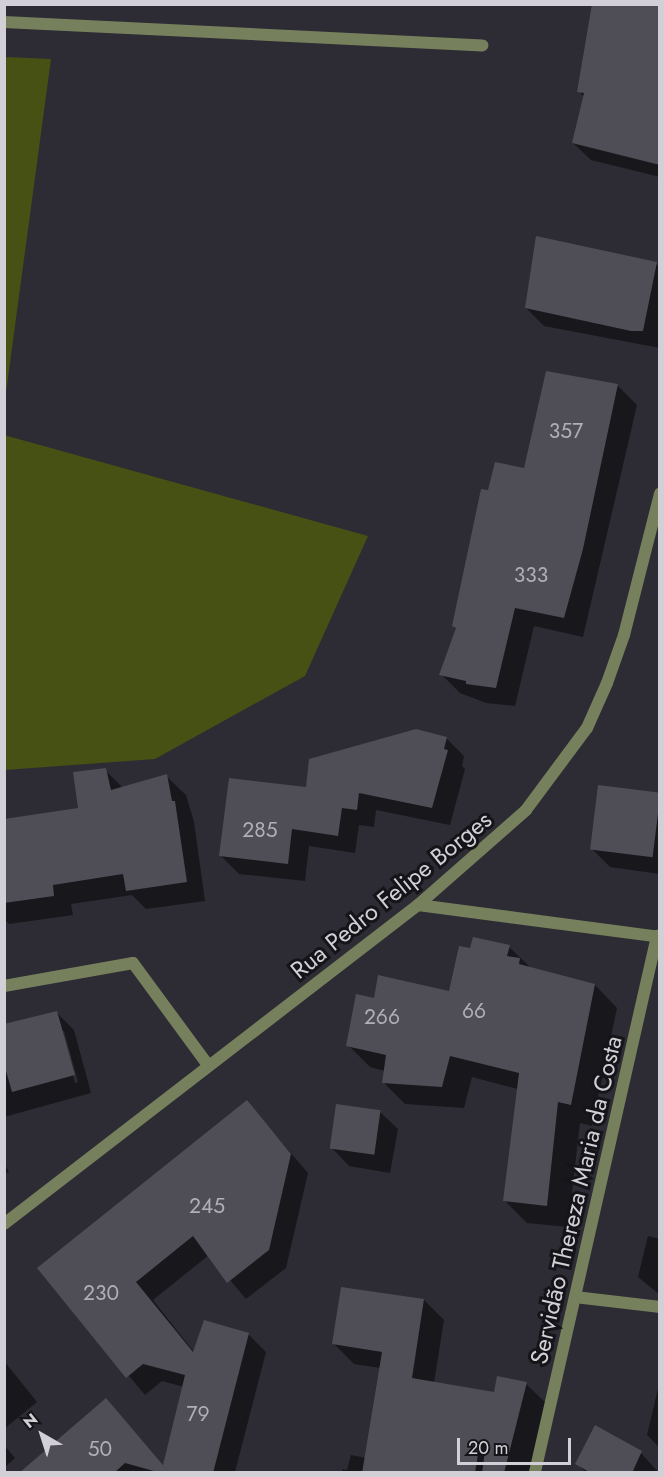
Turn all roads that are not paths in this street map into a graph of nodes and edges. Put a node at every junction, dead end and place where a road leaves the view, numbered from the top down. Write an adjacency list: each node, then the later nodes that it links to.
1 (4, 22): 2 (street)
2 (482, 45)
3 (660, 494): 4 (street, Rua Pedro Felipe Borges)
4 (657, 520): 5 (street, Rua Pedro Felipe Borges)
5 (418, 905): 6 (street); 8 (street, Rua Pedro Felipe Borges)
6 (658, 937): 10 (street, Servidão Thereza Maria da Costa)
7 (4, 986): 8 (street)
8 (208, 1065): 9 (street, Rua Pedro Felipe Borges)
9 (4, 1224)
10 (575, 1297): 11 (street); 12 (street, Servidão Thereza Maria da Costa)
11 (660, 1306)
12 (535, 1473)

